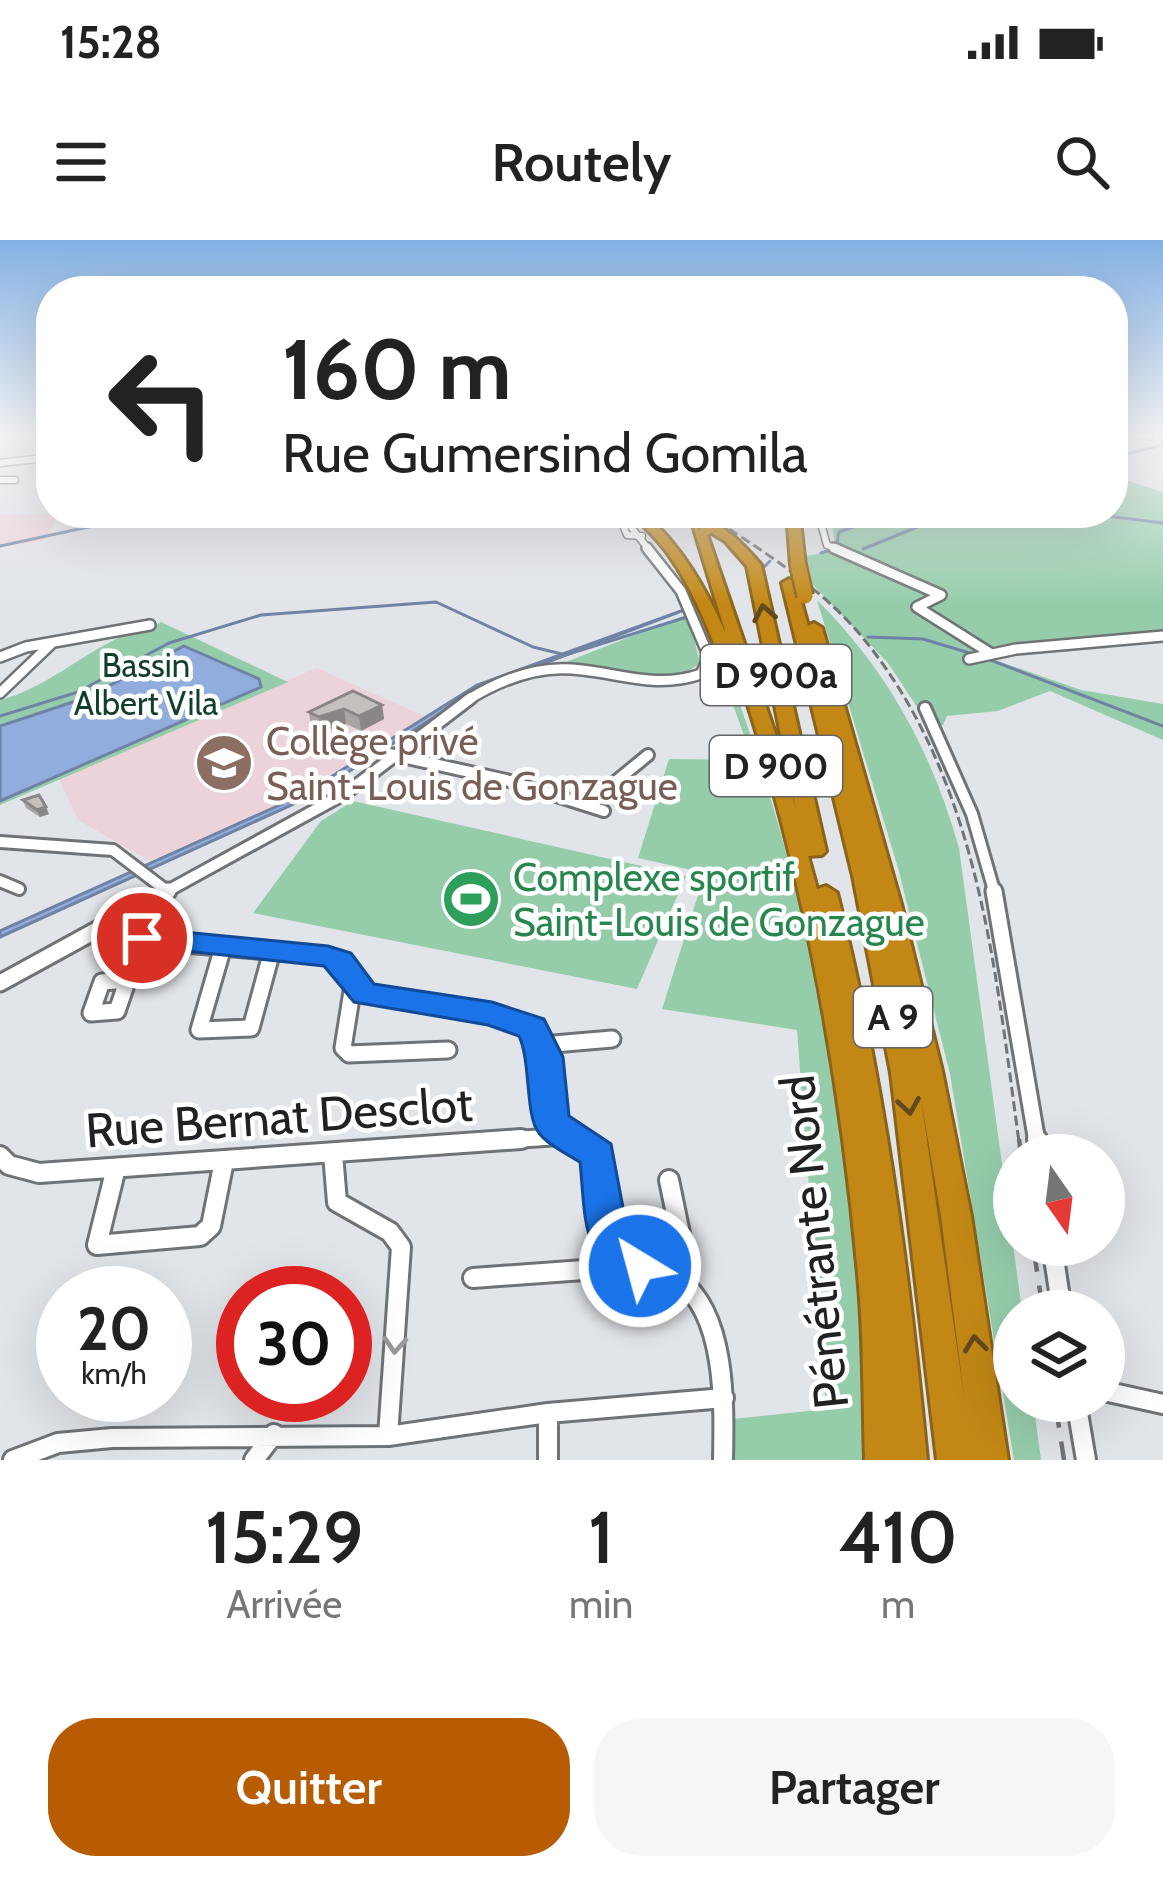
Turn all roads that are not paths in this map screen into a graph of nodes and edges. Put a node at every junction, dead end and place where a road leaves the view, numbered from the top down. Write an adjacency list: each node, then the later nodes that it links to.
1 (624, 528): 10 (street)
2 (634, 528): 10 (street)
3 (653, 528): 37 (highway, D 900a)
4 (698, 528): 37 (highway, D 900)
5 (699, 528): 25 (highway, D 900)
6 (712, 528): 25 (highway, D 900a, one-way to 6)
7 (782, 528): 11 (highway, A 9)
8 (794, 528): 11 (highway, A 9)
9 (824, 528): 15 (street)
10 (642, 536): 20 (street)
11 (797, 581): 64 (highway, A 9, one-way to 64); 65 (highway, A 9, one-way to 11)
12 (150, 625): 14 (street)
13 (1163, 636): 15 (street)
14 (52, 643): 16 (street); 18 (street)
15 (990, 653): 17 (street)
16 (0, 657)
17 (969, 659)
18 (0, 693)
19 (925, 709): 41 (street)
20 (389, 754): 22 (street); 28 (street)
21 (648, 755): 22 (street)
22 (587, 805): 23 (street)
23 (604, 811)
24 (1, 843): 28 (street)
25 (815, 851): 63 (highway, Pénétrante Nord / D 900)
26 (0, 881): 27 (street)
27 (20, 889)
28 (167, 891): 29 (street)
29 (125, 915): 30 (street); 31 (street)
30 (102, 928): 31 (street); 35 (street)
31 (138, 936): 32 (street); 34 (street)
32 (223, 947): 33 (street); 33 (street)
33 (272, 951): 36 (street)
34 (127, 980)
35 (0, 982)
36 (352, 985): 39 (street); 40 (street)
37 (838, 1014): 62 (highway, Pénétrante Nord / D 900)
38 (612, 1039): 39 (street)
39 (542, 1045): 42 (street)
40 (448, 1051)
41 (1036, 1134)
42 (568, 1136): 43 (street, Rue Bernat Desclot); 48 (street)
43 (333, 1154): 45 (street, Rue Bernat Desclot); 57 (street, one-way to 57)
44 (0, 1156): 46 (street, Rue Bernat Desclot)
45 (224, 1161): 46 (street, Rue Bernat Desclot); 46 (street)
46 (116, 1168)
47 (669, 1180): 49 (street)
48 (640, 1266): 49 (street); 50 (street)
49 (677, 1277): 52 (street)
50 (473, 1278)
51 (1125, 1396): 53 (street)
52 (724, 1399): 54 (street); 61 (street)
53 (1163, 1404)
54 (548, 1413): 57 (street); 60 (street)
55 (1080, 1422): 66 (street)
56 (274, 1434): 57 (street); 58 (street); 59 (street)
57 (388, 1436)
58 (13, 1460)
59 (254, 1460)
60 (548, 1460)
61 (723, 1460)
62 (883, 1460)
63 (908, 1460)
64 (955, 1460)
65 (990, 1460)
66 (1086, 1460)

